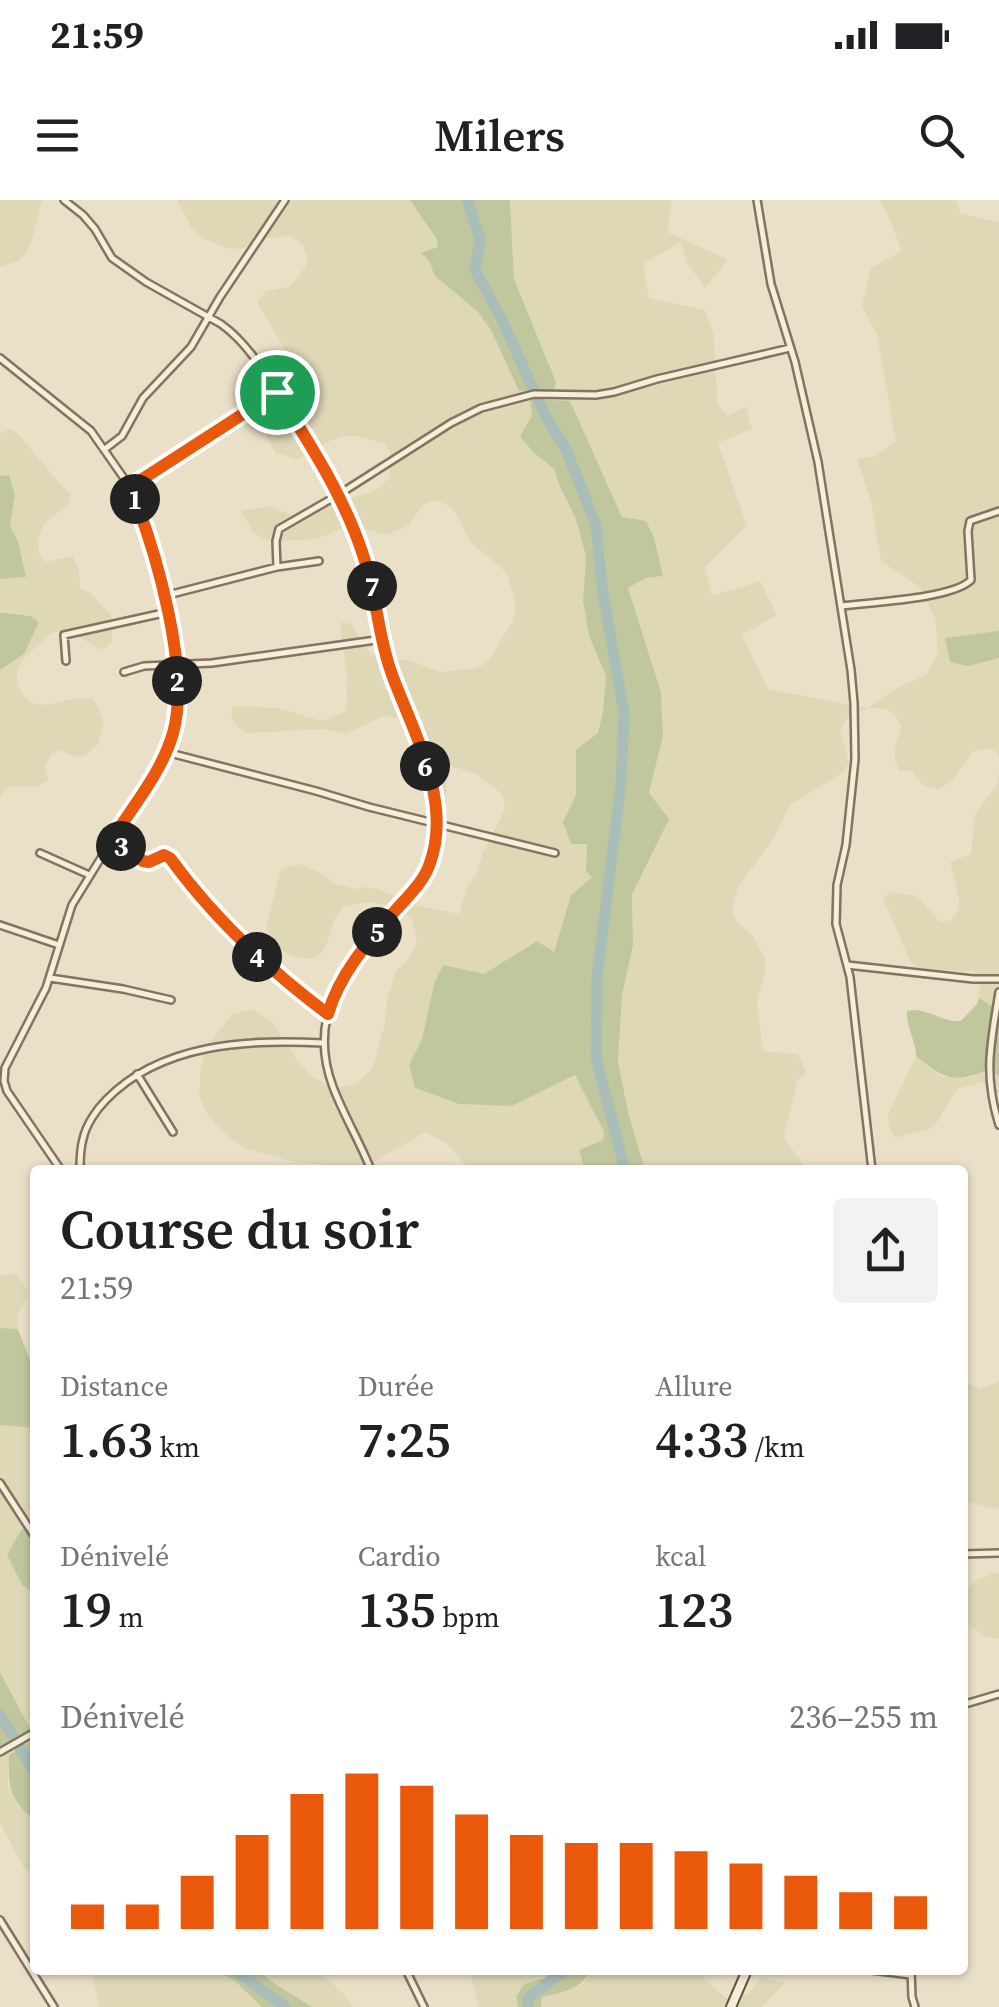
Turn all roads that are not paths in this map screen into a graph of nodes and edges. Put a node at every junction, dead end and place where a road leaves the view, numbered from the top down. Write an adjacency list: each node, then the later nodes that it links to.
1 (64, 200): 4 (street)
2 (285, 200): 4 (street)
3 (757, 200): 5 (street)
4 (209, 317): 7 (street); 8 (street)
5 (791, 348): 10 (street); 15 (street)
6 (0, 358): 8 (street)
7 (277, 392): 9 (street); 10 (street)
8 (105, 448): 9 (street)
9 (130, 487): 14 (street)
10 (338, 495): 13 (street); 17 (street)
11 (999, 511): 15 (street)
12 (320, 561): 13 (street)
13 (277, 567): 14 (street)
14 (164, 596): 16 (street)
15 (842, 606): 29 (street)
16 (168, 612): 18 (street); 19 (street)
17 (383, 639): 19 (street); 22 (street)
18 (66, 660)
19 (176, 665): 20 (street); 21 (street)
20 (124, 672)
21 (166, 752): 22 (street); 23 (street)
22 (438, 823): 25 (street); 34 (street)
23 (112, 839): 26 (street); 34 (street)
24 (40, 853): 26 (street)
25 (555, 853)
26 (88, 875): 28 (street)
27 (0, 925): 28 (street)
28 (59, 945): 30 (street)
29 (847, 965): 31 (street); 43 (street)
30 (50, 978): 33 (street); 37 (street)
31 (999, 979)
32 (999, 992): 38 (street)
33 (171, 1000)
34 (328, 1014): 35 (street)
35 (323, 1043): 36 (street); 42 (street)
36 (138, 1074): 39 (street); 41 (street)
37 (3, 1089): 40 (street)
38 (999, 1124)
39 (173, 1132)
40 (58, 1165)
41 (80, 1165)
42 (369, 1165)
43 (871, 1165)
44 (0, 1483): 45 (street)
45 (30, 1529)
46 (999, 1553): 47 (street)
47 (968, 1554)
48 (999, 1694): 49 (street)
49 (968, 1704)
50 (30, 1735): 51 (street)
51 (0, 1752)
52 (0, 1920): 53 (street)
53 (30, 1968)
54 (34, 1975): 58 (street)
55 (408, 1975): 59 (street)
56 (745, 1975): 60 (street)
57 (911, 1975): 61 (street)
58 (54, 2007)
59 (424, 2007)
60 (732, 2007)
61 (912, 2007)

